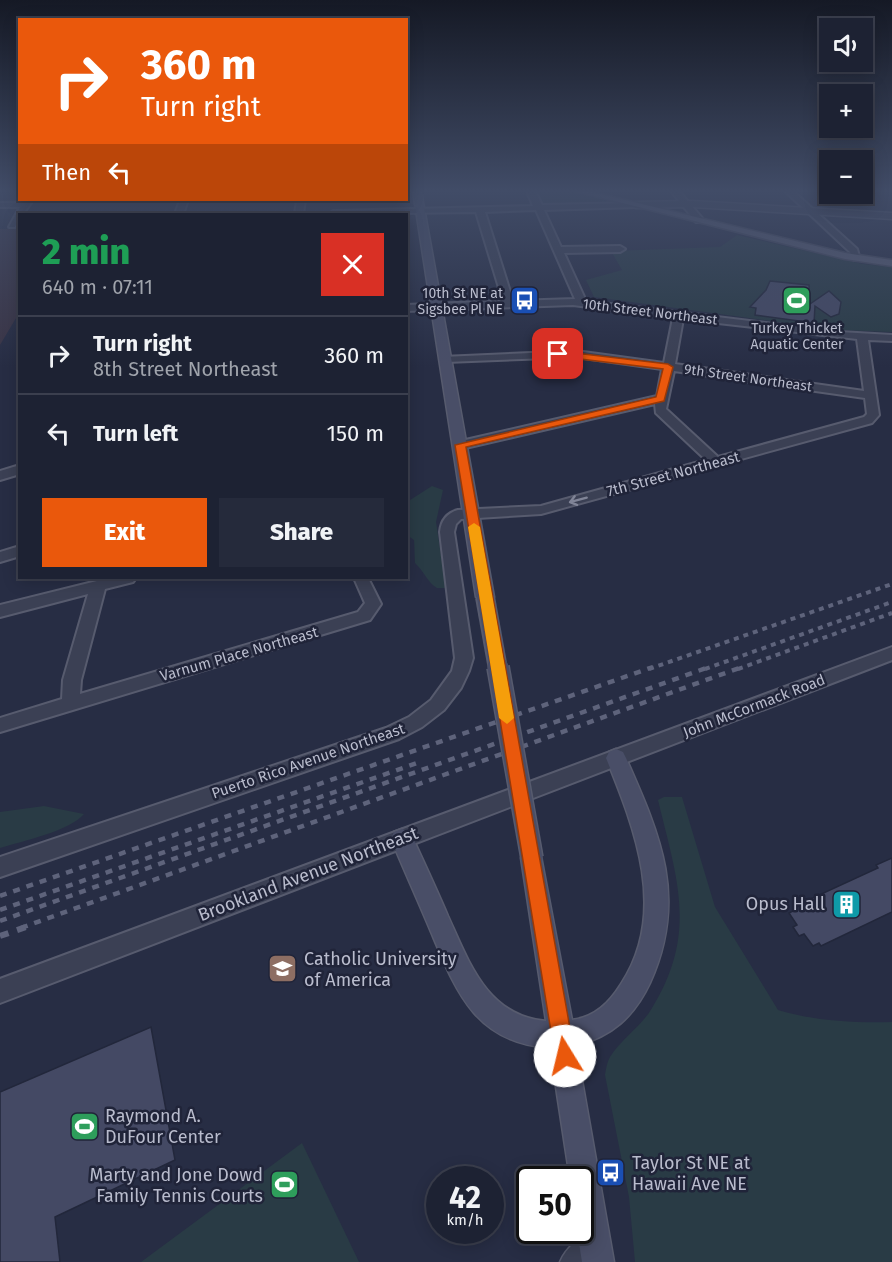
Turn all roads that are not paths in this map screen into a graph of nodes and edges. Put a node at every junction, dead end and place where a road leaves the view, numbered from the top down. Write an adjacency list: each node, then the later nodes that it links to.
1 (427, 250): 11 (main road)
2 (492, 250): 10 (street)
3 (558, 250): 4 (street); 9 (street)
4 (565, 250)
5 (823, 250): 7 (main road)
6 (853, 250): 7 (street)
7 (857, 258): 8 (main road)
8 (892, 263)
9 (582, 303): 10 (street, 10th Street Northeast); 13 (street, 10th Street Northeast)
10 (509, 304): 11 (street, 10th Street Northeast)
11 (437, 307): 12 (street, 10th Street Northeast); 16 (main road)
12 (408, 308)
13 (679, 315): 14 (street, 10th Street Northeast); 17 (street)
14 (862, 337): 15 (street, 10th Street Northeast); 18 (street)
15 (892, 338)
16 (446, 358): 17 (street, 9th Street Northeast); 20 (main road)
17 (668, 367): 18 (street, 9th Street Northeast); 19 (street)
18 (870, 395): 21 (street, 7th Street Northeast)
19 (661, 399): 20 (street); 21 (street)
20 (461, 445): 24 (main road)
21 (716, 463): 24 (street, 7th Street Northeast, one-way to 24)
22 (18, 470): 23 (street)
23 (0, 476)
24 (472, 515): 36 (street, Puerto Rico Avenue Northeast); 38 (main road, bridge)
25 (18, 552): 26 (street)
26 (0, 557)
27 (124, 579): 29 (street)
28 (362, 579): 32 (street, Varnum Place Northeast)
29 (98, 585): 30 (street); 32 (street)
30 (0, 611)
31 (892, 653): 34 (street, John McCormack Road)
32 (71, 704): 33 (street)
33 (0, 725)
34 (616, 758): 35 (street, Brookland Avenue Northeast); 38 (main road)
35 (402, 839): 37 (street, Brookland Avenue Northeast); 38 (main road)
36 (0, 867)
37 (0, 991)
38 (562, 1034): 39 (main road)
39 (590, 1257)

